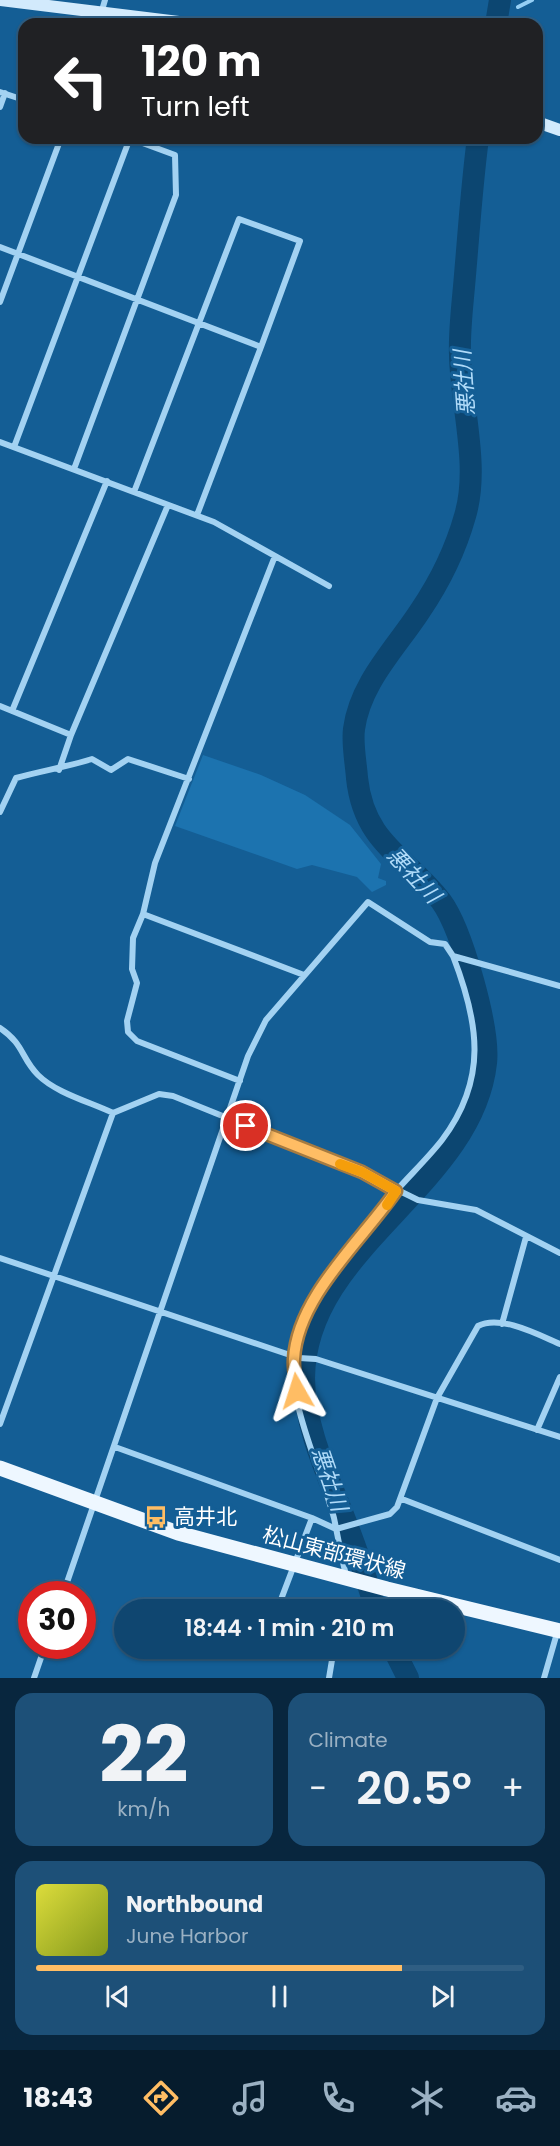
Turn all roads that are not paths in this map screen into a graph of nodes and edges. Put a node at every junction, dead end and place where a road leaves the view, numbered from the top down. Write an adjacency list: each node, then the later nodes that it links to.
1 (0, 0): 2 (street)
2 (103, 5): 3 (street)
3 (166, 18)
4 (3, 92): 5 (street); 6 (street)
5 (18, 98)
6 (0, 107)
7 (543, 124): 8 (street)
8 (560, 130)
9 (59, 144): 13 (street)
10 (128, 144): 14 (street)
11 (146, 144): 15 (street)
12 (0, 247): 13 (street)
13 (18, 254): 14 (street); 16 (street)
14 (79, 277): 15 (street); 20 (street)
15 (138, 300): 17 (street); 21 (street)
16 (0, 302)
17 (198, 323): 18 (street); 18 (street); 23 (street)
18 (261, 347): 25 (street)
19 (0, 442): 20 (street)
20 (14, 447): 21 (street)
21 (74, 469): 22 (street)
22 (107, 482): 23 (street); 29 (street)
23 (134, 492): 24 (street)
24 (168, 505): 25 (street); 30 (street)
25 (196, 515): 26 (street)
26 (275, 556): 27 (street); 32 (street)
27 (329, 586)
28 (0, 706): 29 (street)
29 (12, 711): 30 (street)
30 (71, 735): 31 (street)
31 (59, 770): 32 (street); 33 (street)
32 (189, 779): 34 (street)
33 (0, 812)
34 (143, 914): 36 (street); 39 (street)
35 (455, 957): 36 (street); 37 (street); 42 (street)
36 (304, 975): 39 (street)
37 (560, 986)
38 (0, 1028): 40 (street)
39 (240, 1081): 41 (street)
40 (113, 1113): 41 (street); 46 (street)
41 (227, 1118): 42 (street); 47 (street)
42 (398, 1192): 43 (street); 50 (street)
43 (526, 1237): 44 (street); 48 (street)
44 (560, 1253)
45 (0, 1258): 46 (street)
46 (55, 1276): 47 (street); 53 (street)
47 (160, 1313): 50 (street); 56 (street)
48 (502, 1324): 49 (street); 52 (street)
49 (560, 1344)
50 (296, 1357): 52 (street); 61 (street)
51 (560, 1377): 54 (street)
52 (437, 1398): 54 (street); 58 (street)
53 (0, 1424)
54 (537, 1430): 55 (street)
55 (560, 1437)
56 (115, 1447): 59 (street); 60 (street)
57 (0, 1468): 59 (main road, 松山東部環状線)
58 (402, 1499): 61 (street); 62 (street)
59 (95, 1504): 63 (main road, 松山東部環状線); 65 (street)
60 (312, 1518): 61 (street); 63 (street)
61 (338, 1530): 64 (street)
62 (560, 1560)
63 (294, 1565): 64 (main road, 松山東部環状線); 66 (street)
64 (350, 1579): 67 (main road, 松山東部環状線)
65 (68, 1581)
66 (281, 1599)
67 (559, 1628): 72 (street)
68 (41, 1659): 70 (street)
69 (332, 1659): 71 (street)
70 (34, 1678)
71 (329, 1678)
72 (544, 1678)

